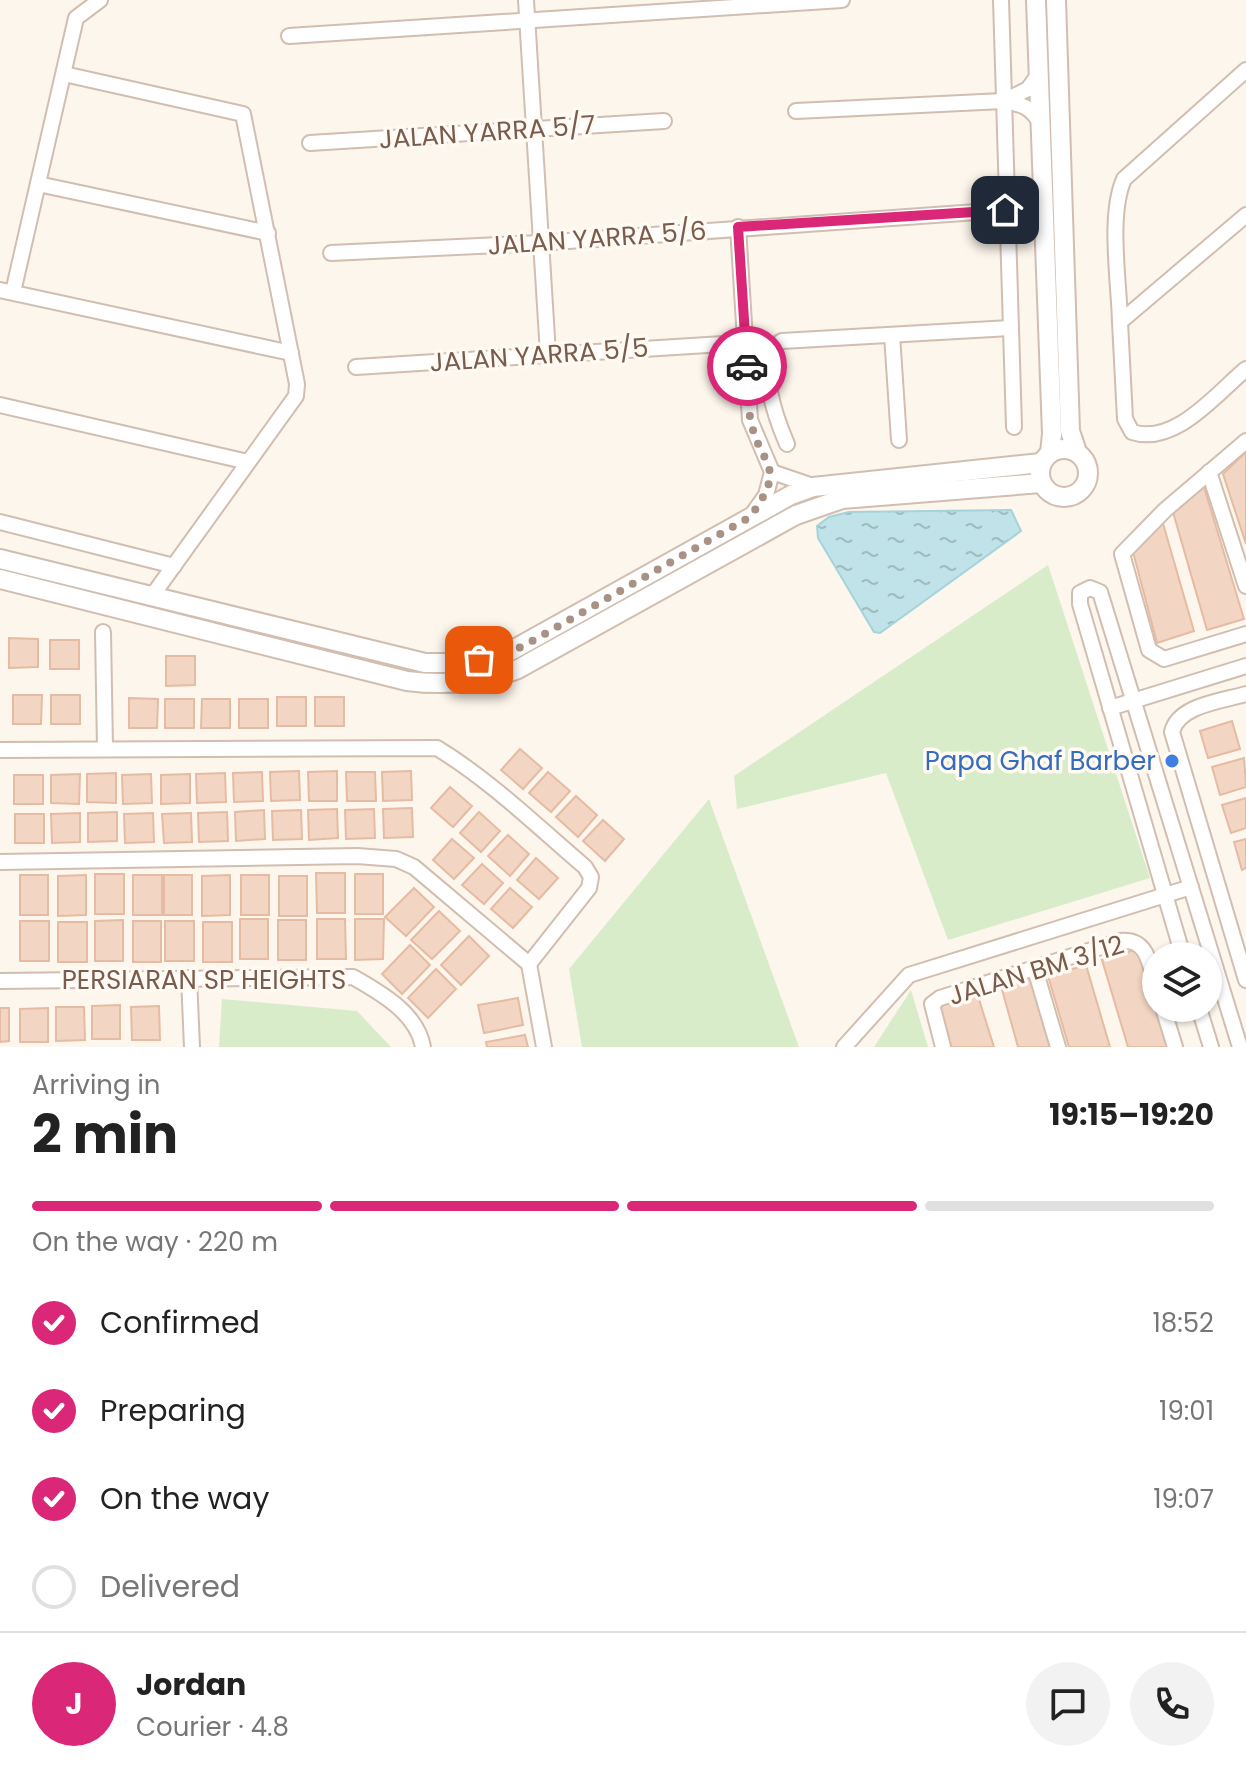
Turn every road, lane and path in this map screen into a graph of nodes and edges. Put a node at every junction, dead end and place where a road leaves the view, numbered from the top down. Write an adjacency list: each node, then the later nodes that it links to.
1 (100, 0): 10 (street)
2 (526, 0): 7 (street)
3 (842, 0): 7 (street)
4 (1001, 0): 12 (street)
5 (1036, 0): 11 (street)
6 (1056, 0): 39 (street)
7 (527, 19): 8 (street); 16 (street)
8 (289, 36)
9 (1246, 70): 26 (street)
10 (64, 74): 18 (street); 22 (street)
11 (1039, 74): 12 (street); 15 (street)
12 (1003, 101): 13 (street); 15 (street); 19 (street)
13 (796, 111)
14 (664, 121): 16 (street, JALAN YARRA 5/7)
15 (1041, 125): 40 (street)
16 (534, 128): 17 (street, JALAN YARRA 5/7); 23 (street)
17 (310, 143)
18 (38, 184): 22 (street); 25 (street)
19 (1005, 210): 21 (street, JALAN YARRA 5/6); 27 (street)
20 (1246, 215): 26 (street)
21 (738, 227): 23 (street, JALAN YARRA 5/6); 42 (street)
22 (268, 233): 30 (street)
23 (540, 243): 24 (street, JALAN YARRA 5/6); 31 (street)
24 (331, 253)
25 (6, 291): 30 (street)
26 (1120, 322): 33 (street)
27 (1010, 328): 28 (street); 35 (street)
28 (892, 335): 36 (street); 38 (street)
29 (723, 344): 31 (street, JALAN YARRA 5/5)
30 (291, 353): 41 (street)
31 (548, 354): 32 (street, JALAN YARRA 5/5)
32 (356, 367)
33 (1246, 369)
34 (0, 405): 41 (street)
35 (1014, 427)
36 (899, 440)
37 (1246, 441): 43 (street)
38 (787, 444)
39 (1077, 452): 40 (street); 44 (street)
40 (1046, 458): 44 (street); 45 (street)
41 (248, 462): 49 (street)
42 (772, 472): 45 (street); 46 (street)
43 (1209, 472): 51 (street); 54 (street)
44 (1041, 483): 50 (street)
45 (818, 487): 46 (street)
46 (750, 517): 52 (street)
47 (0, 522): 49 (street)
48 (0, 559): 52 (street)
49 (174, 566): 52 (street)
50 (0, 579)
51 (1246, 586)
52 (152, 596)
53 (103, 632): 59 (street)
54 (1246, 634)
55 (1246, 666): 57 (street)
56 (1246, 694): 69 (street)
57 (1135, 700): 58 (street); 58 (street); 62 (street)
58 (1110, 708): 63 (street)
59 (105, 748): 60 (street); 66 (street)
60 (0, 750)
61 (0, 862): 66 (street)
62 (1191, 887): 63 (street); 81 (street)
63 (1165, 895): 64 (street); 76 (street)
64 (1179, 942)
65 (1142, 947): 67 (street, JALAN BM 3/12)
66 (529, 964): 75 (street)
67 (1035, 969): 77 (street, JALAN BM 3/12); 78 (street)
68 (189, 978): 70 (street, PERSIARAN SP HEIGHTS); 73 (street); 74 (street, PERSIARAN SP HEIGHTS)
69 (1246, 980)
70 (0, 981)
71 (1167, 1022): 79 (street)
72 (1203, 1022): 80 (street)
73 (192, 1047)
74 (423, 1047)
75 (544, 1047)
76 (844, 1047)
77 (943, 1047)
78 (1058, 1047)
79 (1175, 1047)
80 (1211, 1047)
81 (1240, 1047)

